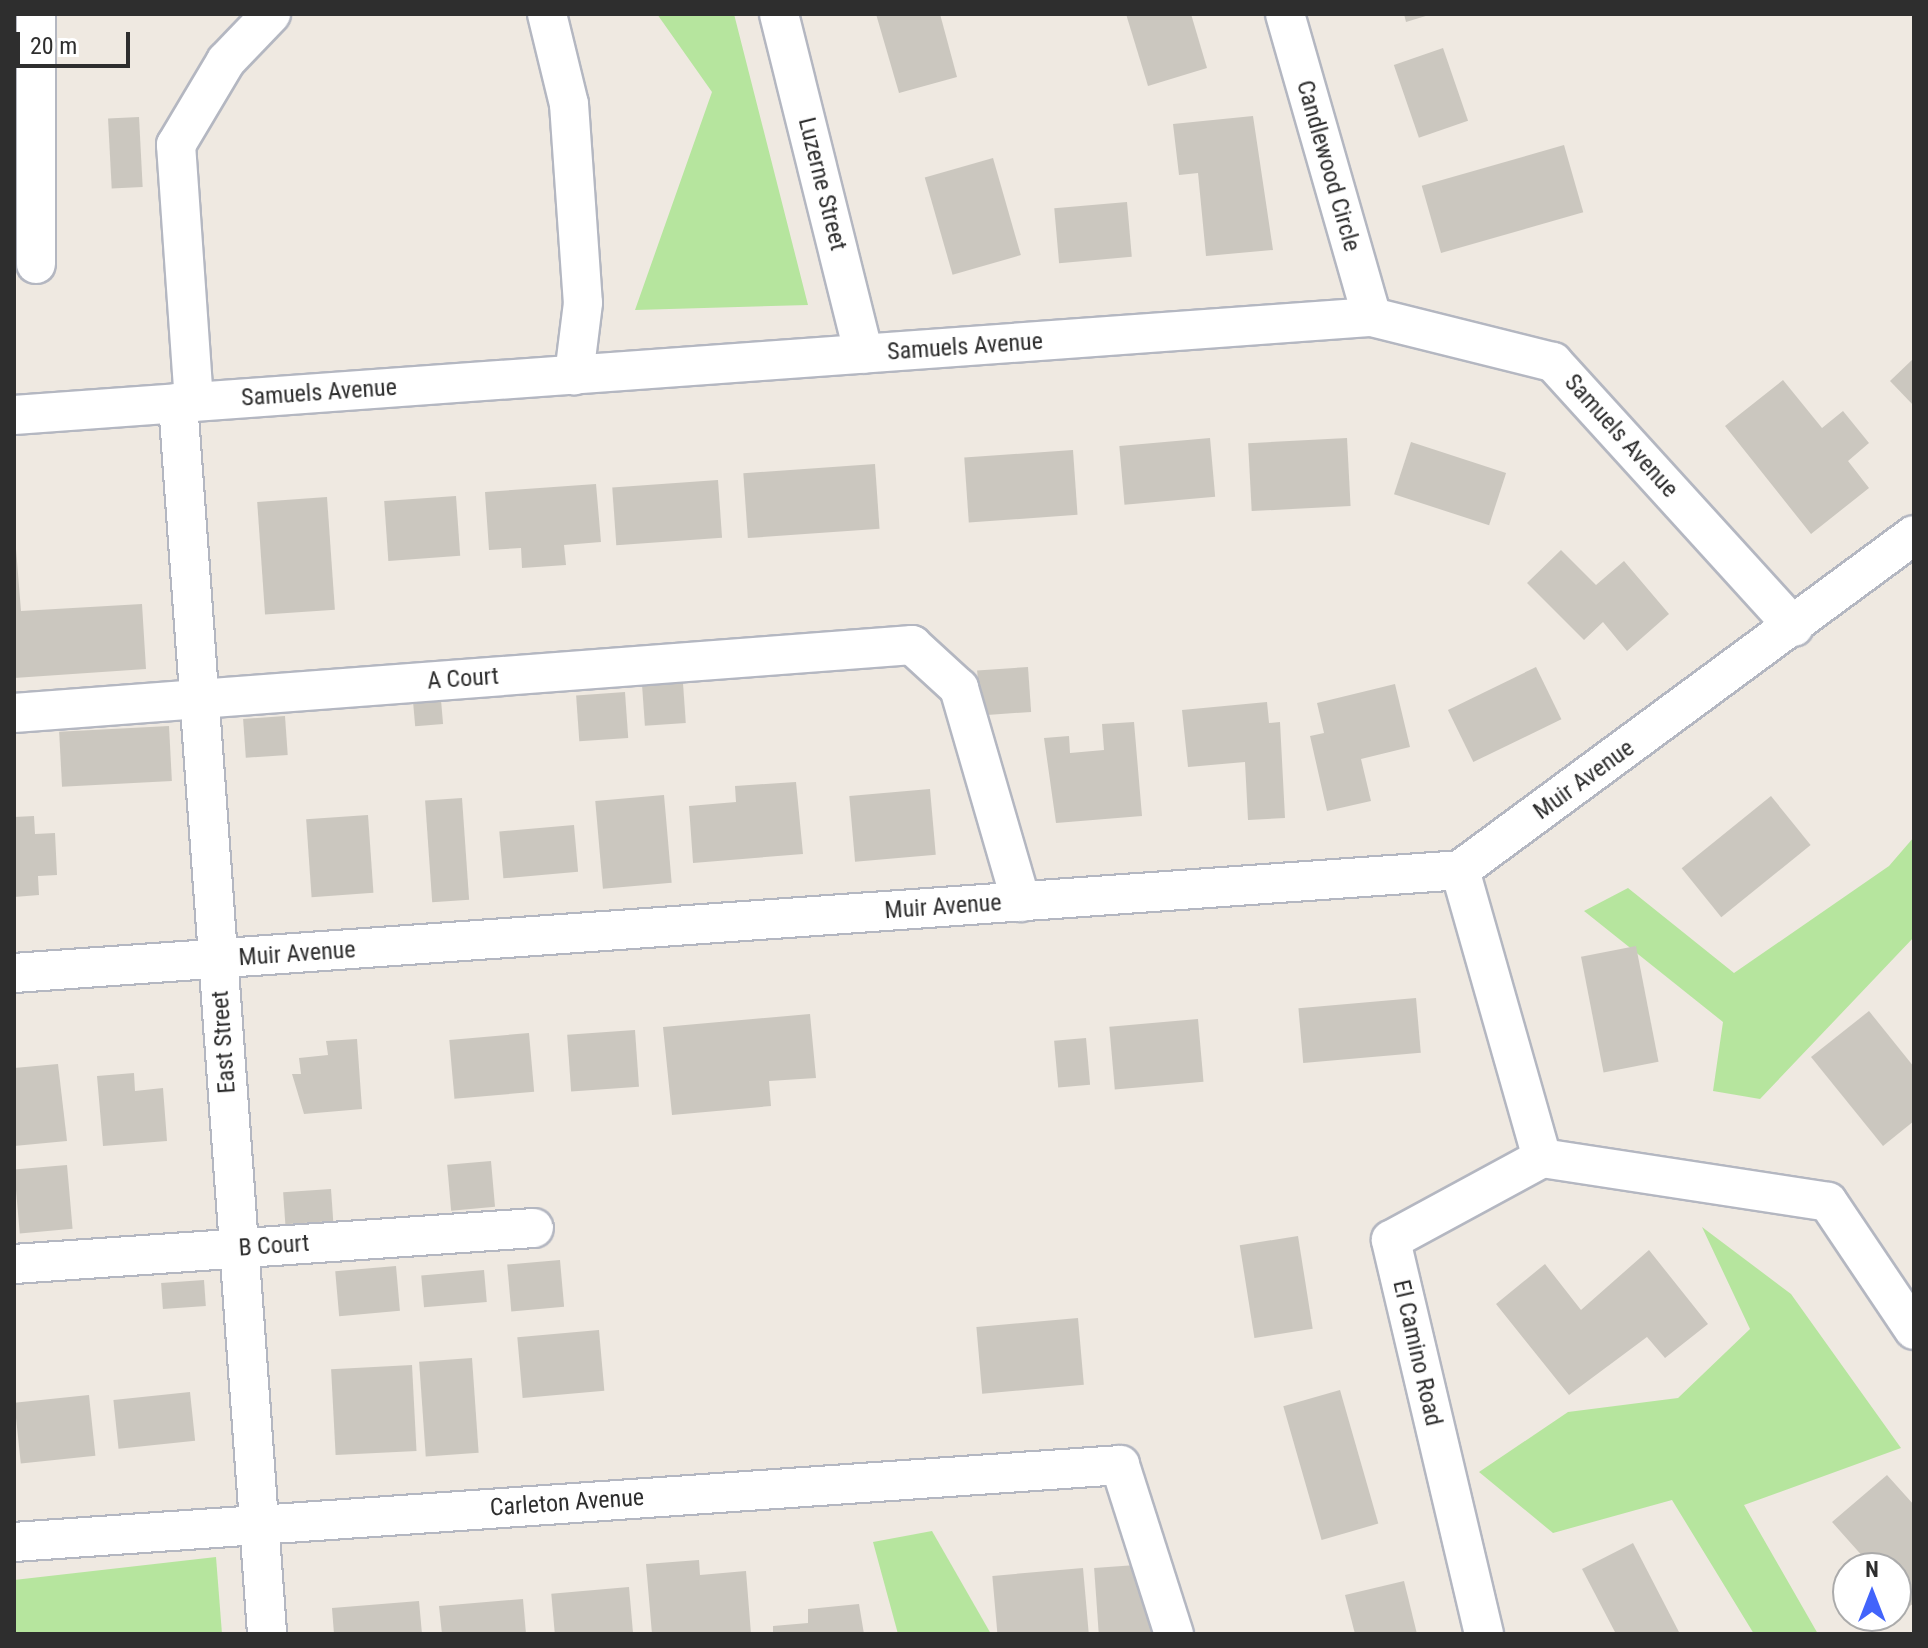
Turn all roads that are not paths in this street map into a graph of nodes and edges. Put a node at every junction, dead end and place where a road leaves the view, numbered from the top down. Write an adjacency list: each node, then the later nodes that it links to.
1 (36, 14): 6 (street)
2 (271, 14): 10 (street, East Street)
3 (547, 14): 9 (street)
4 (779, 14): 8 (street, Luzerne Street)
5 (1285, 14): 7 (street, Candlewood Circle)
6 (36, 264)
7 (1372, 317): 8 (street, Samuels Avenue); 13 (street, Samuels Avenue)
8 (864, 354): 9 (street, Samuels Avenue)
9 (574, 375): 10 (street, Samuels Avenue)
10 (186, 402): 11 (street, Samuels Avenue); 14 (street, East Street)
11 (14, 415)
12 (1914, 535): 13 (street, Muir Avenue)
13 (1794, 627): 16 (street, Muir Avenue)
14 (199, 700): 15 (street, A Court); 17 (street, A Court); 18 (street, East Street)
15 (14, 713)
16 (1460, 870): 17 (street, Muir Avenue); 20 (street)
17 (1021, 902): 18 (street, Muir Avenue)
18 (218, 959): 19 (street, Muir Avenue); 22 (street, East Street)
19 (14, 973)
20 (1542, 1158): 24 (street); 29 (street, El Camino Road)
21 (534, 1228): 22 (street, B Court)
22 (239, 1248): 23 (street, B Court); 25 (street, East Street)
23 (14, 1264)
24 (1914, 1330)
25 (259, 1525): 26 (street, Carleton Avenue); 27 (street, East Street); 28 (street, Carleton Avenue)
26 (14, 1542)
27 (267, 1634)
28 (1174, 1634)
29 (1484, 1634)

